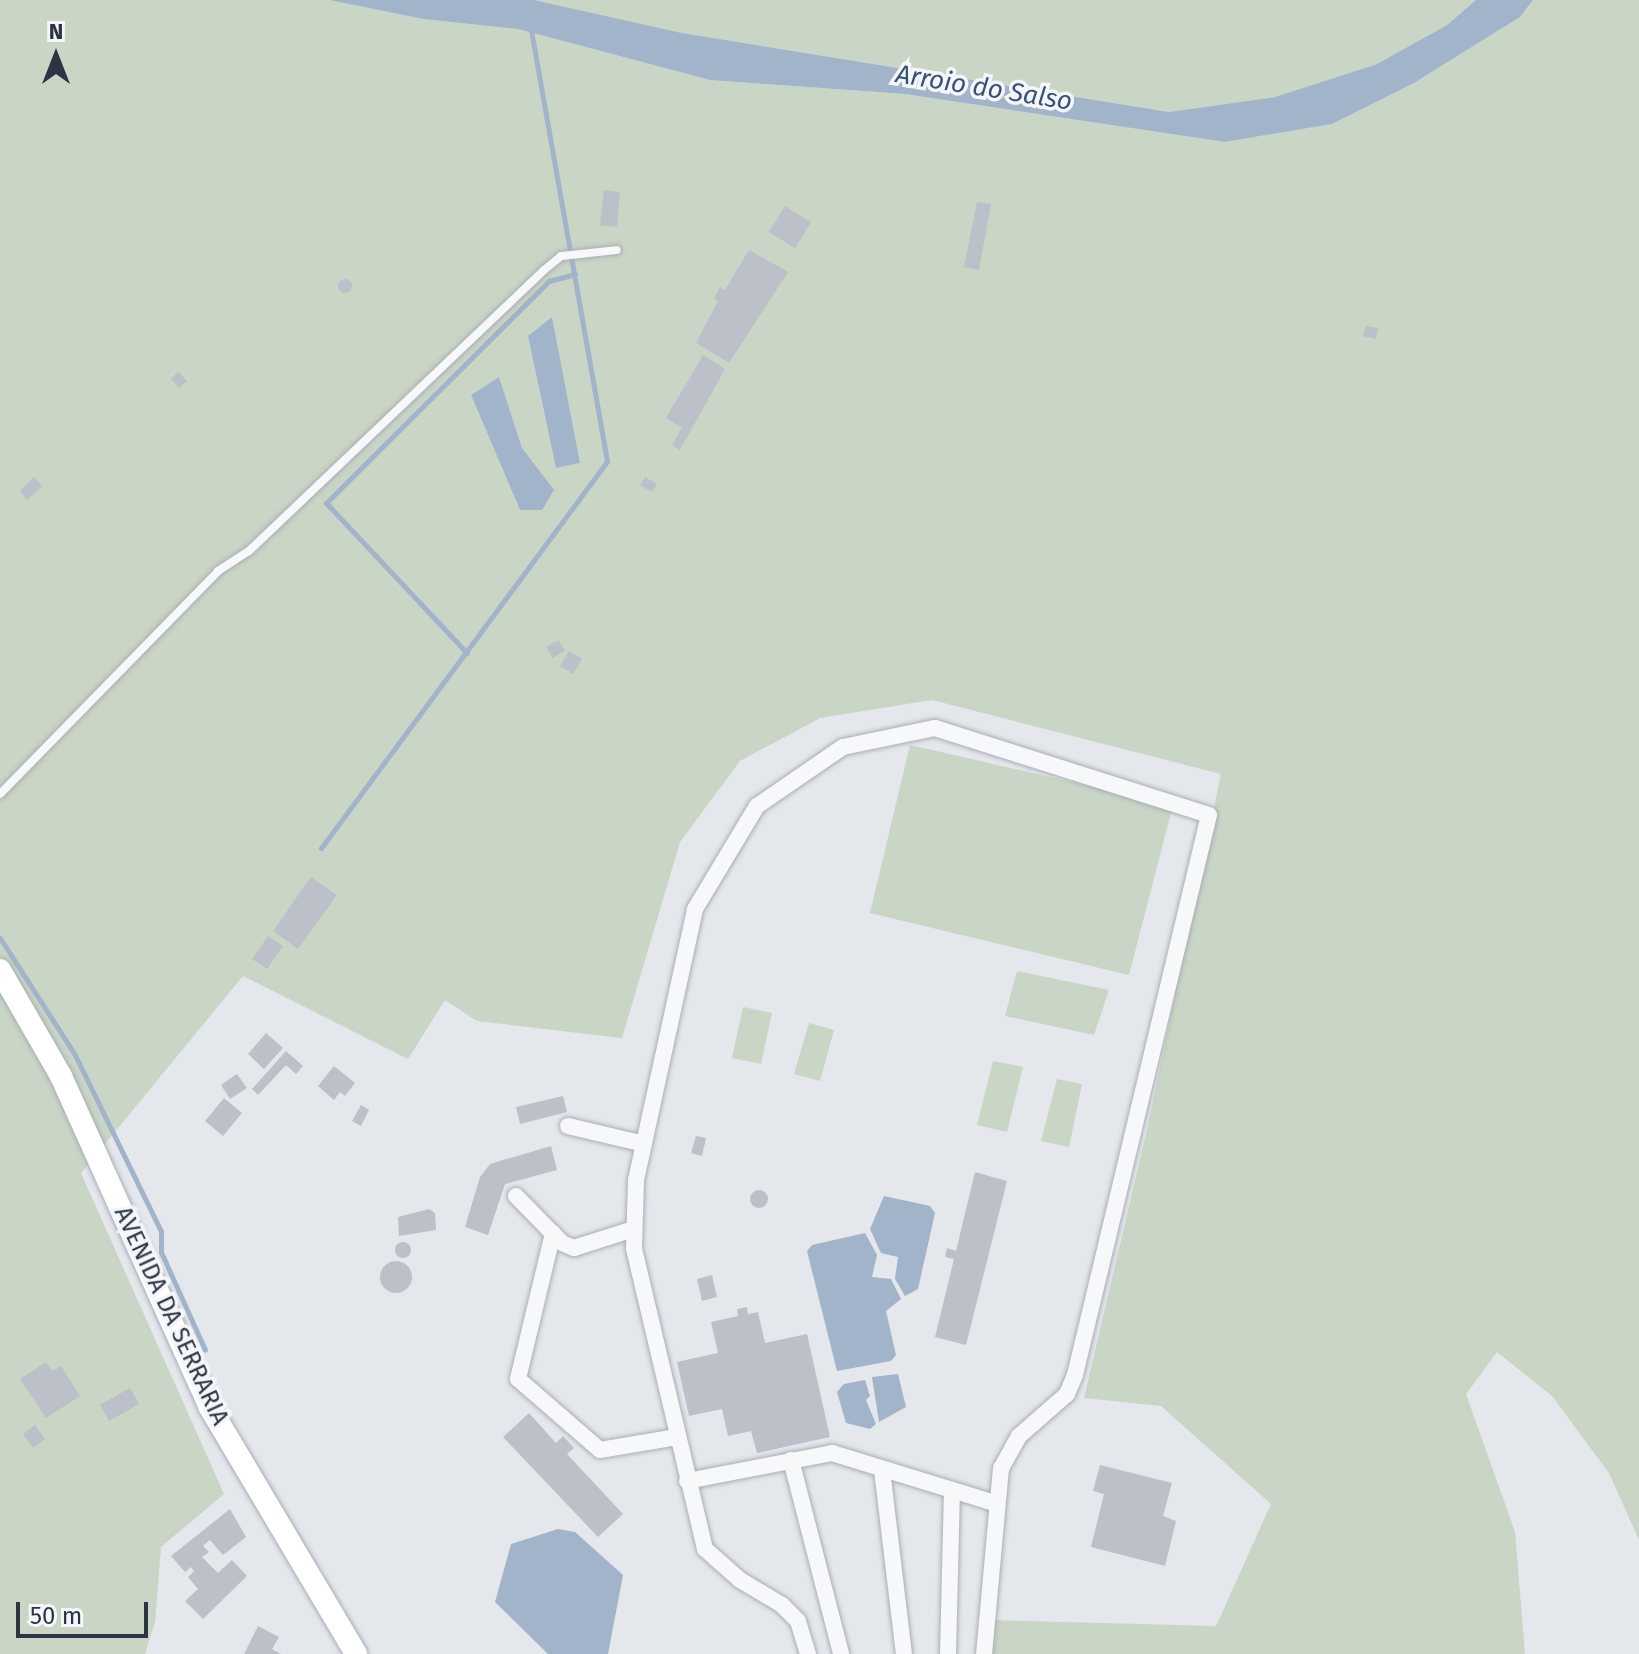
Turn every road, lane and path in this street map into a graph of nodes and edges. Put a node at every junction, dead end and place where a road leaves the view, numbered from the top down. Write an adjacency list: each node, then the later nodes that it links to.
1 (617, 250): 2 (lane)
2 (0, 794)
3 (0, 970): 15 (main road, AVENIDA DA SERRARIA)
4 (568, 1126): 5 (street)
5 (644, 1144): 7 (street); 14 (street)
6 (516, 1196): 8 (street)
7 (634, 1229): 8 (street); 9 (street)
8 (553, 1233): 9 (street)
9 (677, 1437): 12 (street)
10 (791, 1460): 11 (street); 12 (street); 17 (street)
11 (882, 1470): 13 (street); 18 (street)
12 (687, 1481): 16 (street)
13 (952, 1492): 14 (street); 19 (street)
14 (995, 1503): 20 (street)
15 (356, 1654)
16 (808, 1654)
17 (841, 1654)
18 (904, 1654)
19 (948, 1654)
20 (984, 1654)

